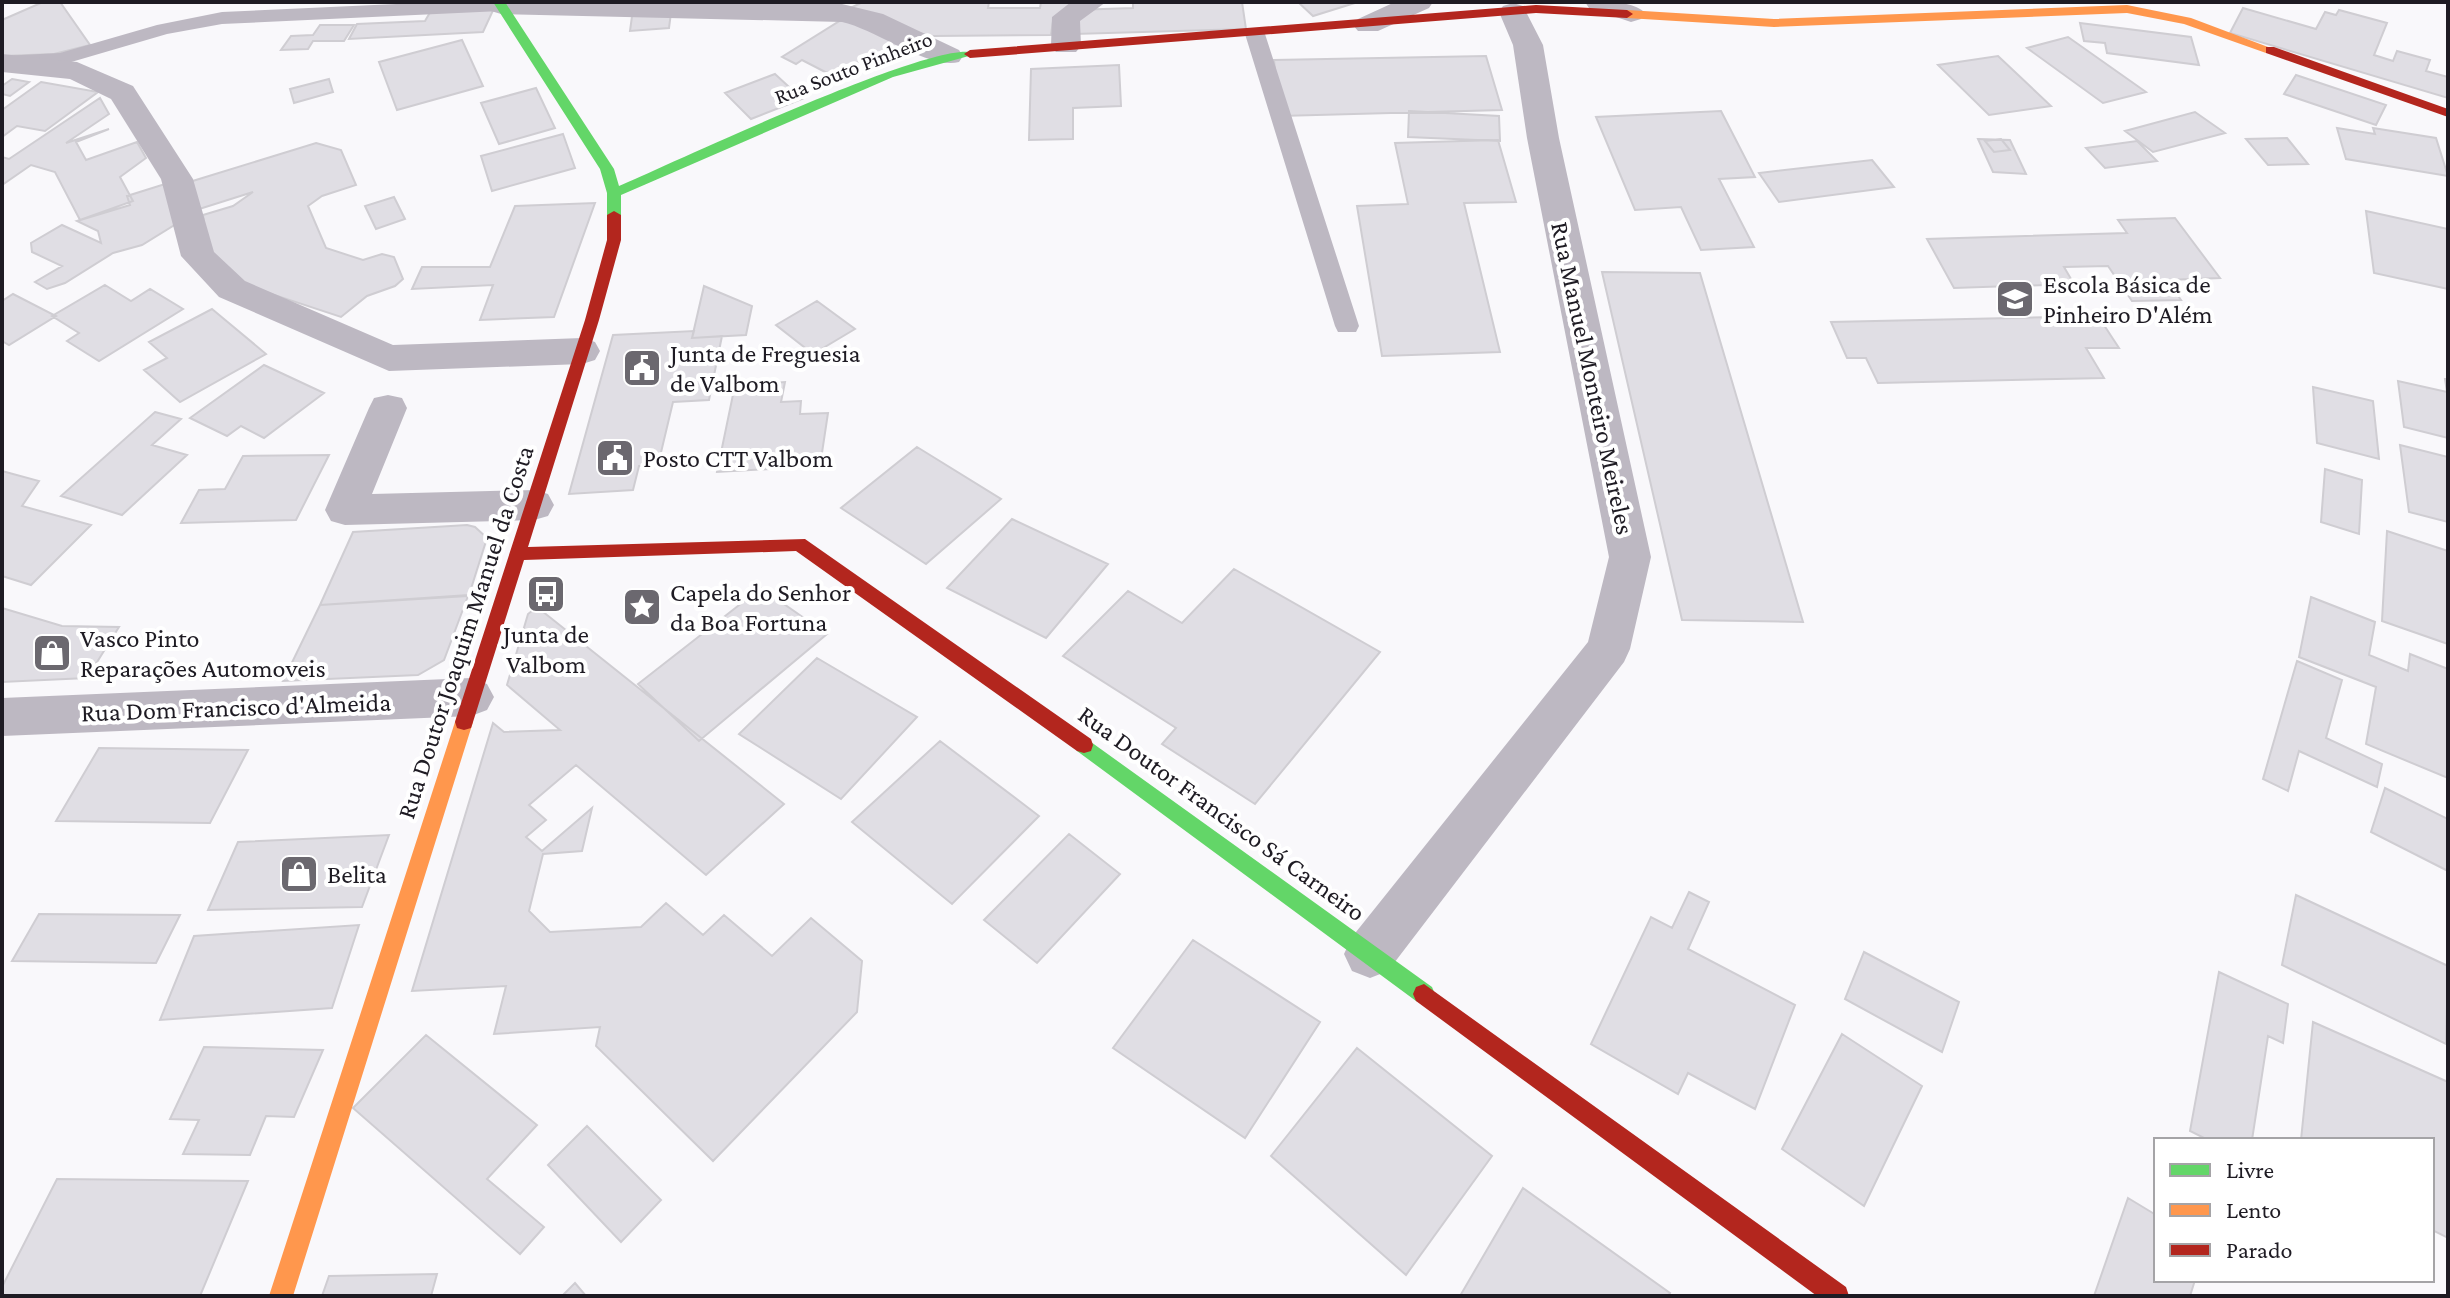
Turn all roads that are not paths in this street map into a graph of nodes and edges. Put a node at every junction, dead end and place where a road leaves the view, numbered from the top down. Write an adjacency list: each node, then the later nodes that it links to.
1 (1092, 2): 10 (street)
2 (1419, 2): 8 (street)
3 (1599, 2): 7 (street)
4 (500, 4): 11 (street); 12 (lane); 14 (street, Rua Doutor Joaquim Manuel da Costa)
5 (2135, 6): 7 (street, Rua Souto Pinheiro); 13 (street, Rua Souto Pinheiro)
6 (1513, 12): 7 (street, Rua Souto Pinheiro); 8 (street, Rua Souto Pinheiro); 22 (street, Rua Manuel Monteiro Meireles)
7 (1631, 13)
8 (1368, 25): 9 (street, Rua Souto Pinheiro)
9 (1255, 34): 10 (street, Rua Souto Pinheiro); 15 (lane)
10 (1066, 46): 11 (street, Rua Souto Pinheiro)
11 (948, 56): 14 (street, Rua Souto Pinheiro)
12 (2, 62): 16 (street)
13 (2448, 113)
14 (614, 193): 16 (street, Rua Doutor Joaquim Manuel da Costa)
15 (1347, 326)
16 (582, 351): 18 (street, Rua Doutor Joaquim Manuel da Costa)
17 (388, 408): 18 (street)
18 (534, 505): 19 (street, Rua Doutor Joaquim Manuel da Costa)
19 (518, 554): 20 (street, Rua Doutor Joaquim Manuel da Costa); 22 (street, Rua Doutor Francisco Sá Carneiro)
20 (471, 697): 21 (street, Rua Dom Francisco d'Almeida); 23 (street, Rua Doutor Joaquim Manuel da Costa)
21 (2, 717)
22 (1370, 954): 24 (street, Rua Doutor Francisco Sá Carneiro)
23 (281, 1296)
24 (1837, 1296)

